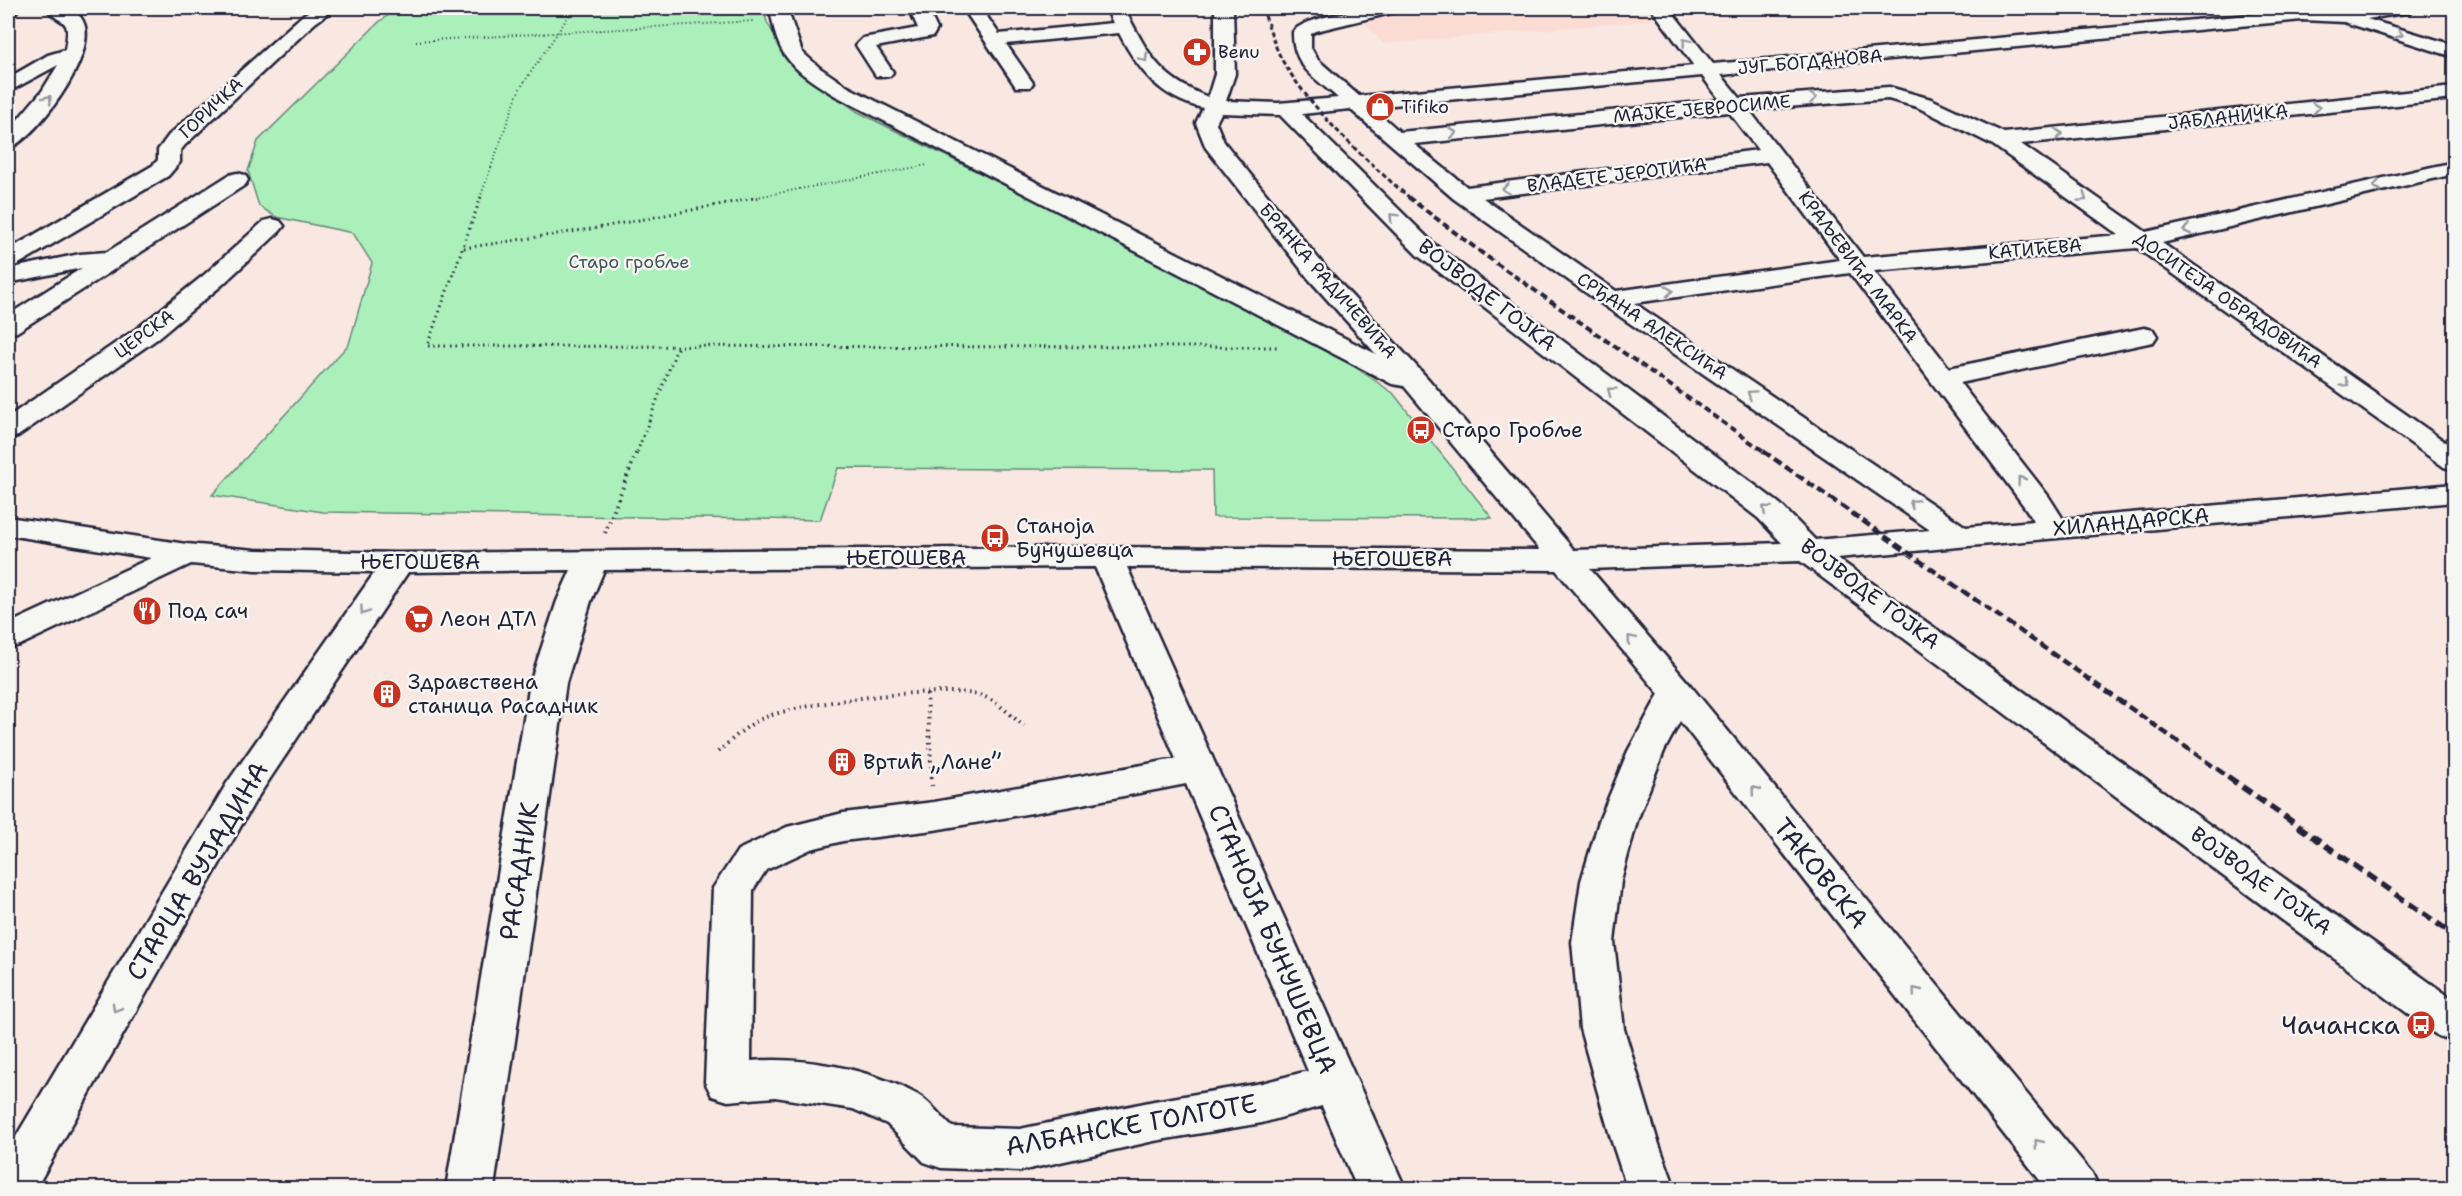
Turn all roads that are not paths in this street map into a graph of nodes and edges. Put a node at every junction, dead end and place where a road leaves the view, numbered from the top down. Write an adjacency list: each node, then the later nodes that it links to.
1 (55, 8): 17 (street)
2 (326, 8): 38 (street, ГОРИЧКА)
3 (918, 8): 19 (street)
4 (972, 8): 15 (street)
5 (1115, 8): 14 (street)
6 (1224, 8): 24 (street)
7 (1389, 8): 23 (street, СРЂАНА АЛЕКСИЋА)
8 (1666, 8): 18 (street, КРАЉЕВИЋА МАРКА, one-way to 8)
9 (2223, 8): 13 (street)
10 (2404, 8): 12 (street, ЈУГ БОГДАНОВА)
11 (780, 14): 46 (street)
12 (2344, 17): 13 (street, ЈУГ БОГДАНОВА); 16 (street, one-way to 16)
13 (2254, 19): 18 (street, ЈУГ БОГДАНОВА)
14 (1124, 27): 15 (street); 24 (street, one-way to 24)
15 (994, 40): 20 (street)
16 (2454, 51)
17 (71, 54): 21 (street); 29 (street, one-way to 17)
18 (1708, 71): 23 (street, ЈУГ БОГДАНОВА); 25 (street, КРАЉЕВИЋА МАРКА)
19 (883, 72)
20 (1023, 83)
21 (8, 86)
22 (2454, 93): 28 (street, ЈАБЛАНИЧКА, one-way to 22)
23 (1353, 103): 26 (street, ЈУГ БОГДАНОВА); 27 (street, СРЂАНА АЛЕКСИЋА)
24 (1214, 105): 26 (street, ЈУГ БОГДАНОВА); 46 (street, БРАНКА РАДИЧЕВИЋА)
25 (1734, 105): 27 (street, МАЈКЕ ЈЕВРОСИМЕ, one-way to 25); 28 (street, МАЈКЕ ЈЕВРОСИМЕ, one-way to 28); 30 (street, КРАЉЕВИЋА МАРКА)
26 (1285, 109): 53 (street, ВОЈВОДЕ ГОЈКА, one-way to 26)
27 (1395, 139): 35 (street, СРЂАНА АЛЕКСИЋА)
28 (2001, 140): 37 (street, ДОСИТЕЈА ОБРАДОВИЋА, one-way to 37)
29 (8, 142)
30 (1773, 155): 35 (street, ВЛАДЕТЕ ЈЕРОТИЋА, one-way to 35); 40 (street, КРАЉЕВИЋА МАРКА)
31 (2454, 168): 32 (street, КАТИЋЕВА)
32 (2419, 176): 34 (street); 37 (street, КАТИЋЕВА, one-way to 37)
33 (237, 180): 39 (street)
34 (2454, 186)
35 (1462, 194): 42 (street, СРЂАНА АЛЕКСИЋА)
36 (272, 226): 47 (street, ЦЕРСКА)
37 (2143, 240): 40 (street, КАТИЋЕВА); 48 (street, ДОСИТЕЈА ОБРАДОВИЋА, one-way to 48)
38 (8, 260)
39 (112, 260): 41 (street); 43 (street)
40 (1857, 265): 42 (street, КАТИЋЕВА, one-way to 40); 45 (street, КРАЉЕВИЋА МАРКА)
41 (8, 276)
42 (1611, 299): 52 (street, СРЂАНА АЛЕКСИЋА, one-way to 42)
43 (8, 326)
44 (2144, 336): 45 (street)
45 (1943, 378): 51 (street, КРАЉЕВИЋА МАРКА, one-way to 45)
46 (1420, 387): 57 (street, БРАНКА РАДИЧЕВИЋА)
47 (8, 430)
48 (2454, 461)
49 (2454, 493): 51 (street, ХИЛАНДАРСКА)
50 (8, 526): 54 (street, ЊЕГОШЕВА)
51 (2054, 529): 52 (street, ХИЛАНДАРСКА)
52 (1960, 537): 53 (street, ХИЛАНДАРСКА)
53 (1807, 551): 57 (street, ЊЕГОШЕВА); 62 (street, ВОЈВОДЕ ГОЈКА)
54 (186, 554): 58 (street, ЊЕГОШЕВА); 59 (street)
55 (1107, 557): 56 (street, ЊЕГОШЕВА); 57 (street, ЊЕГОШЕВА); 61 (street, СТАНОЈА БУНУШЕВЦА)
56 (592, 560): 58 (street, ЊЕГОШЕВА); 65 (street, РАСАДНИК)
57 (1565, 560): 60 (street, ТАКОВСКА, one-way to 57)
58 (398, 563): 64 (street, СТАРЦА ВУЈАДИНА, one-way to 64)
59 (8, 636)
60 (1677, 693): 67 (street); 68 (street, ТАКОВСКА, one-way to 60)
61 (1199, 768): 63 (street, СТАНОЈА БУНУШЕВЦА); 63 (street, АЛБАНСКЕ ГОЛГОТЕ)
62 (2454, 1023)
63 (1336, 1083): 66 (street, СТАНОЈА БУНУШЕВЦА)
64 (11, 1188)
65 (470, 1188)
66 (1381, 1188)
67 (1651, 1188)
68 (2075, 1188)

